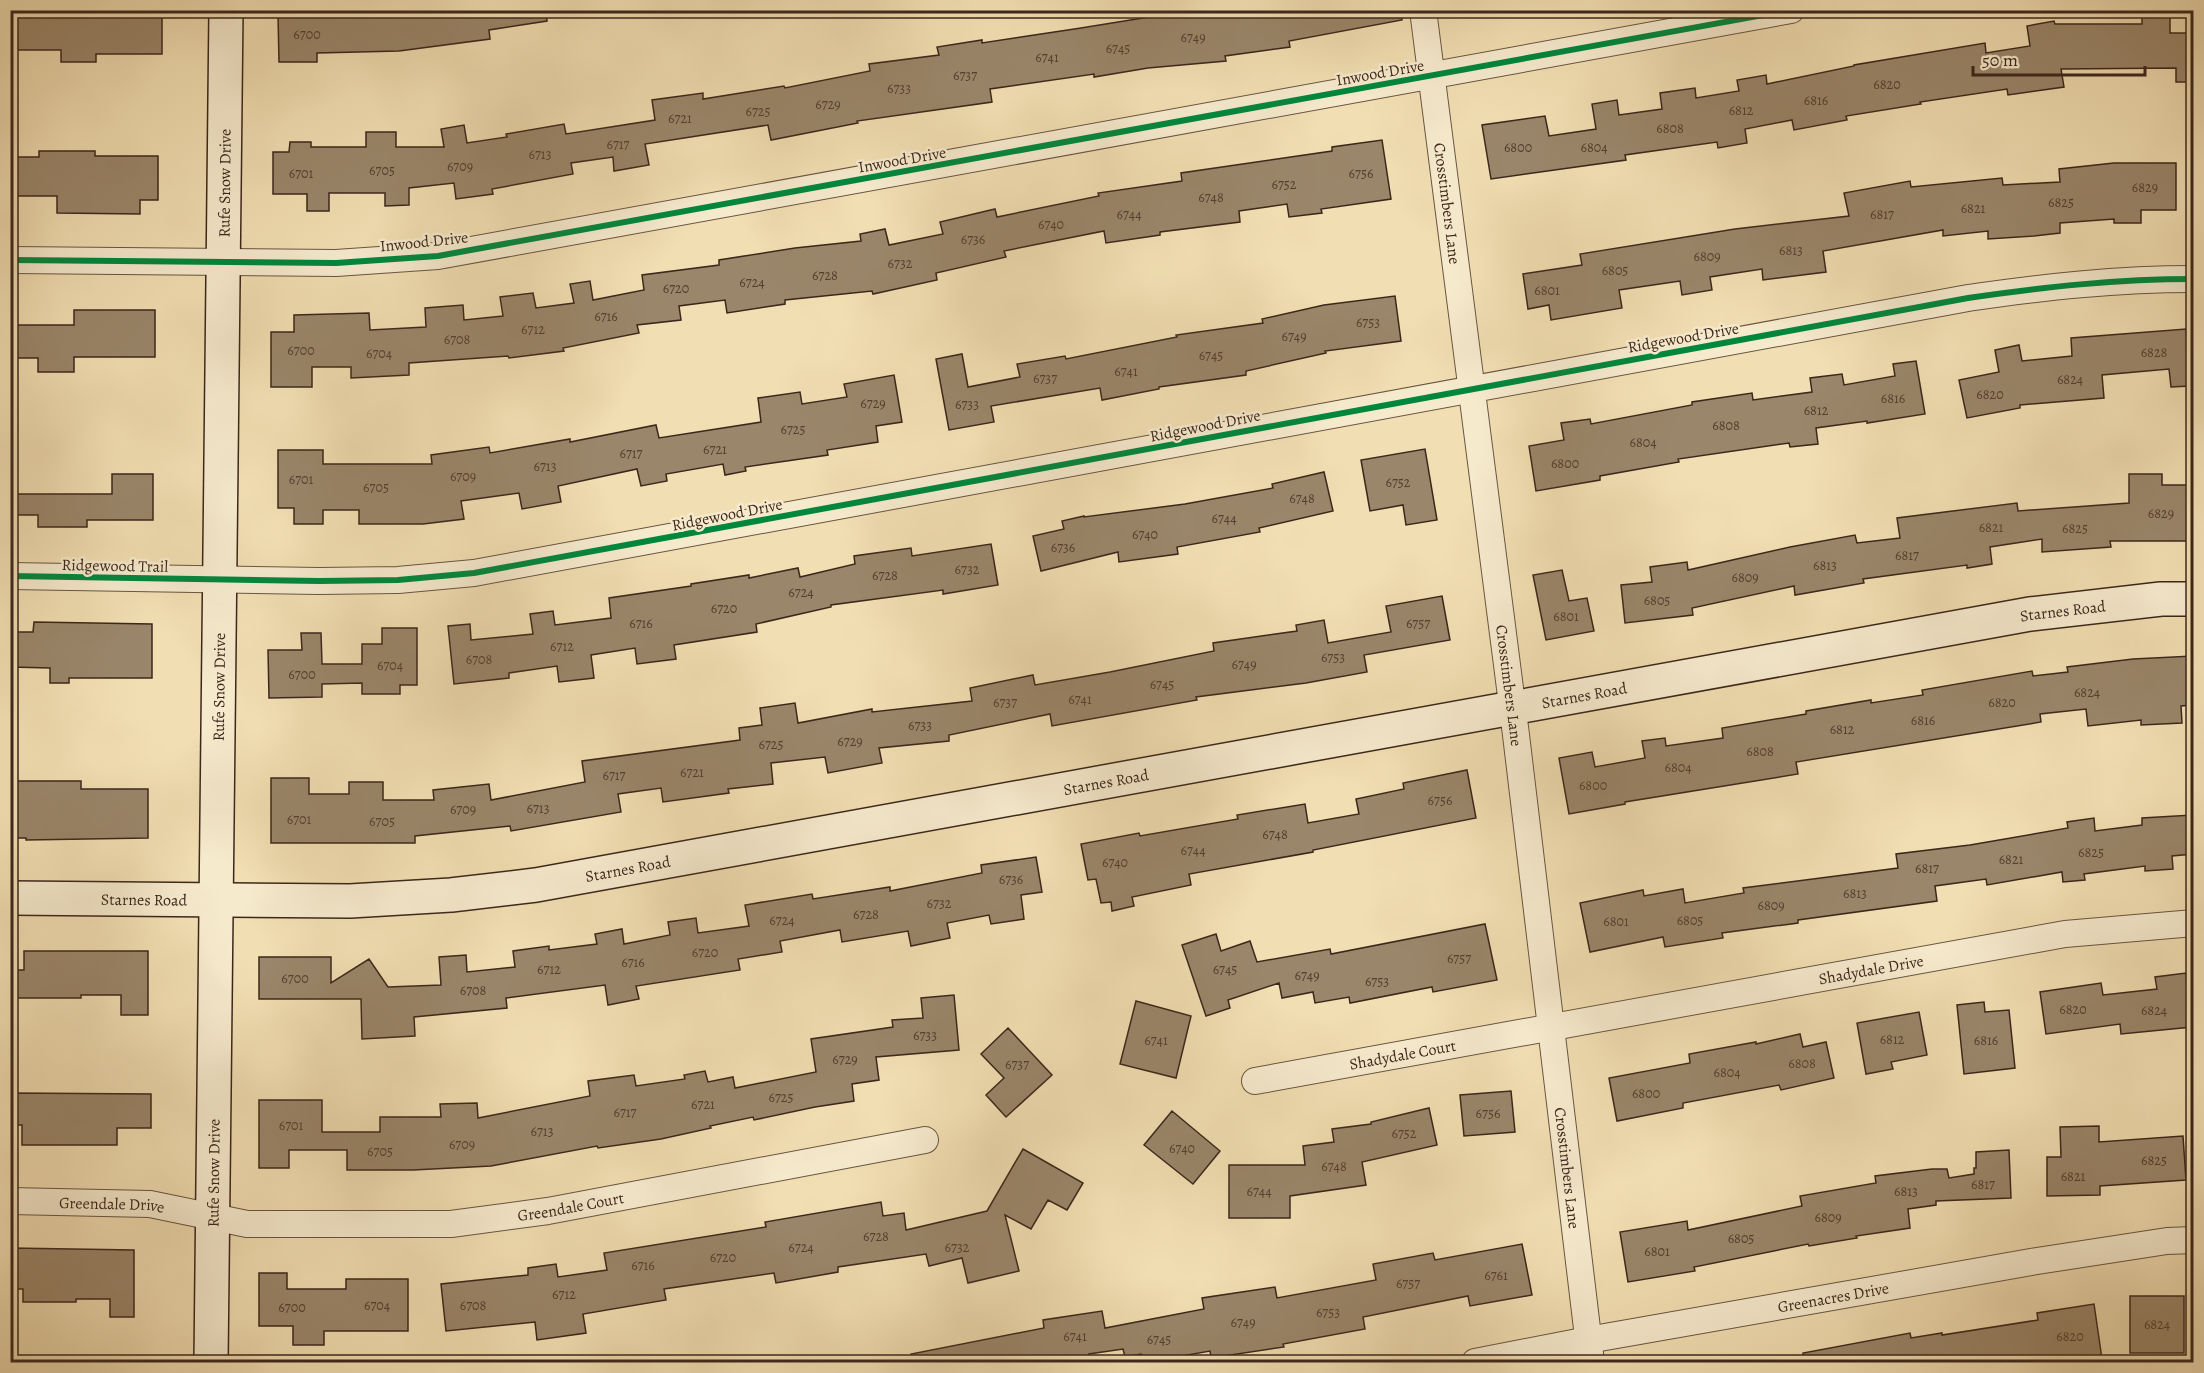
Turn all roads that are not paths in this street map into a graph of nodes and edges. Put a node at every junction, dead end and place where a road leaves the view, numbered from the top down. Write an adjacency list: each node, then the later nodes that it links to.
1 (226, 10): 6 (main road, Rufe Snow Drive)
2 (1422, 10): 4 (street, Crosstimbers Lane)
3 (1791, 10): 4 (street, Inwood Drive)
4 (1431, 76): 6 (street, Inwood Drive); 8 (street, Crosstimbers Lane)
5 (10, 260): 6 (street, Inwood Drive)
6 (224, 262): 10 (main road, Rufe Snow Drive)
7 (2193, 279): 8 (street, Ridgewood Drive)
8 (1471, 389): 10 (street, Ridgewood Drive); 12 (street, Crosstimbers Lane)
9 (10, 576): 10 (street, Ridgewood Trail)
10 (220, 580): 14 (main road, Rufe Snow Drive)
11 (2193, 599): 12 (main road, Starnes Road)
12 (1512, 708): 14 (main road, Starnes Road); 16 (street, Crosstimbers Lane)
13 (10, 898): 14 (main road, Starnes Road)
14 (216, 900): 20 (main road, Rufe Snow Drive)
15 (2193, 923): 16 (street, Shadydale Drive)
16 (1549, 1027): 17 (street, Shadydale Court); 22 (street, Crosstimbers Lane)
17 (1255, 1081)
18 (925, 1140): 20 (street, Greendale Court)
19 (10, 1201): 20 (street, Greendale Drive)
20 (213, 1217): 23 (main road, Rufe Snow Drive)
21 (2193, 1239): 22 (street, Greenacres Drive)
22 (1589, 1351): 24 (street, Greenacres Drive)
23 (211, 1362)
24 (1475, 1362)

